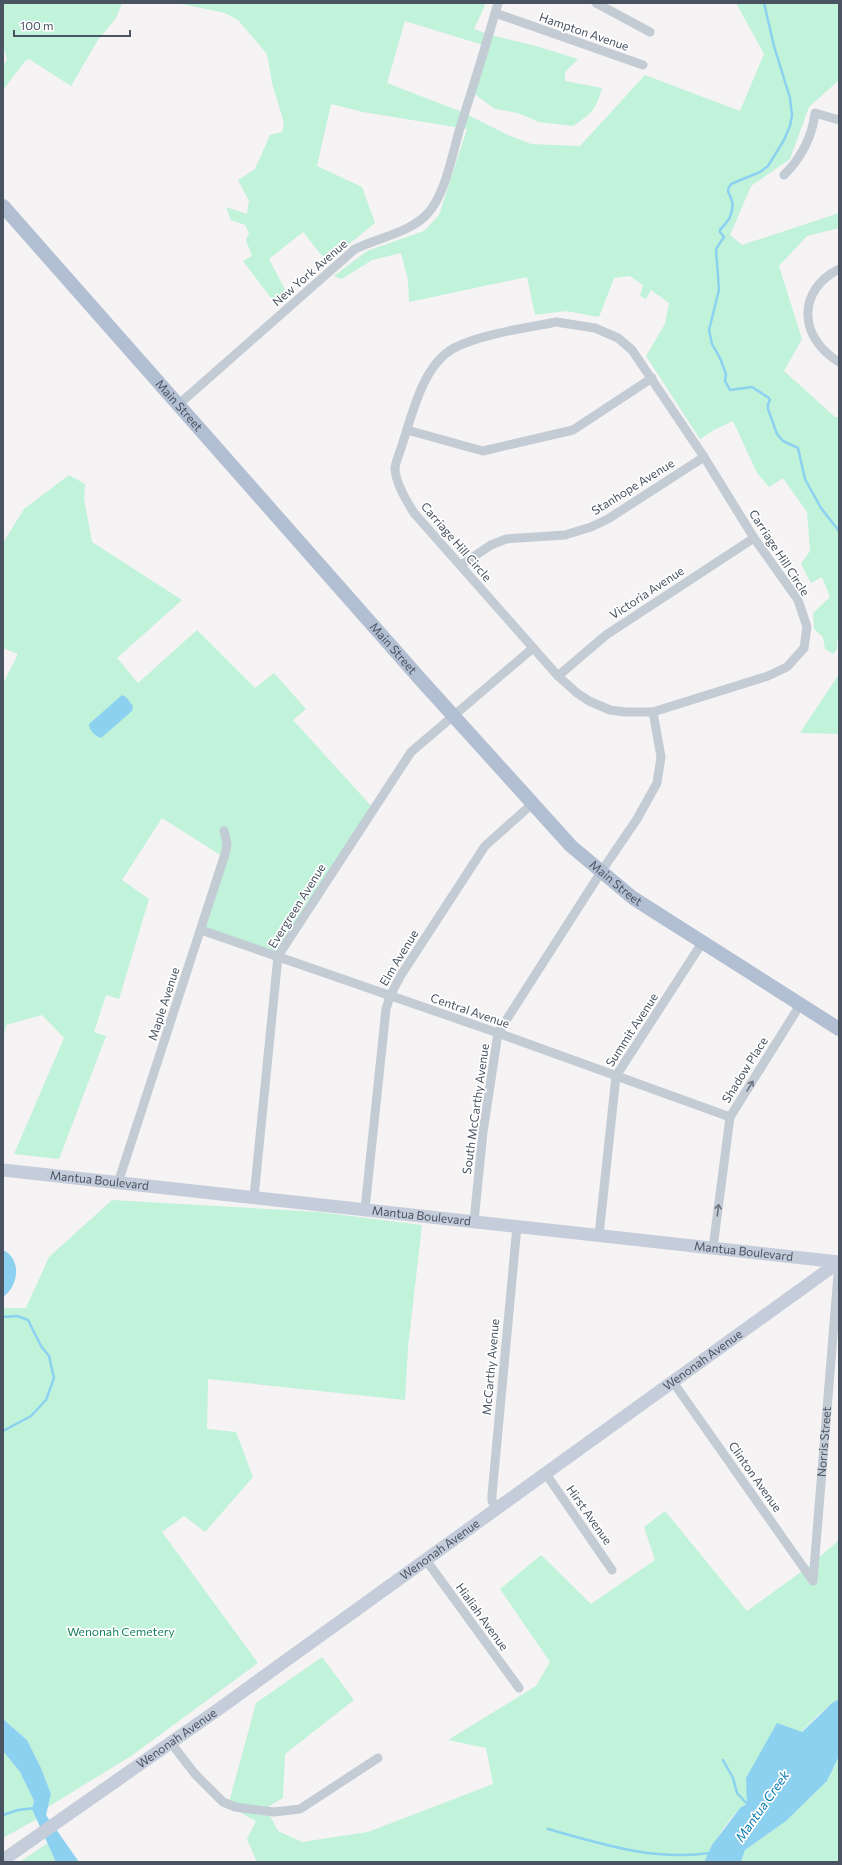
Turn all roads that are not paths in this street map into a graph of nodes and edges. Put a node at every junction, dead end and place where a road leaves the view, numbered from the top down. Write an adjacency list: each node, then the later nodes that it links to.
1 (498, 3): 3 (street, New York Avenue)
2 (596, 3): 4 (street)
3 (495, 13): 5 (street, Hampton Avenue); 12 (street, New York Avenue)
4 (650, 32)
5 (643, 65)
6 (839, 120): 7 (street)
7 (784, 175)
8 (3, 206): 12 (main road, Main Street)
9 (839, 269): 10 (street)
10 (839, 362)
11 (652, 378): 13 (street); 13 (street, Carriage Hill Circle); 14 (street, Carriage Hill Circle)
12 (178, 405): 20 (main road, Main Street)
13 (407, 430): 16 (street, Carriage Hill Circle)
14 (704, 457): 15 (street, Carriage Hill Circle); 16 (street, Stanhope Avenue)
15 (754, 538): 18 (street, Victoria Avenue); 19 (street, Carriage Hill Circle)
16 (461, 566): 17 (street, Carriage Hill Circle)
17 (533, 648): 18 (street, Carriage Hill Circle); 20 (street, Evergreen Avenue)
18 (558, 676): 19 (street, Carriage Hill Circle)
19 (654, 712): 23 (street, South McCarthy Avenue)
20 (452, 715): 21 (main road, Main Street); 26 (street, Evergreen Avenue)
21 (532, 804): 23 (main road, Main Street); 27 (street, Elm Avenue)
22 (224, 831): 24 (street, Maple Avenue)
23 (601, 872): 25 (main road, Main Street); 30 (street, South McCarthy Avenue)
24 (201, 930): 26 (street, Central Avenue); 34 (street, Maple Avenue)
25 (702, 943): 28 (main road, Main Street); 31 (street, Summit Avenue)
26 (278, 956): 27 (street, Central Avenue); 35 (street, Evergreen Avenue)
27 (390, 996): 30 (street, Central Avenue); 36 (street, Elm Avenue)
28 (800, 1005): 29 (main road, Main Street); 32 (street, Shadow Place, one-way to 28)
29 (839, 1029)
30 (498, 1033): 31 (street, Central Avenue); 37 (street, South McCarthy Avenue)
31 (616, 1076): 32 (street, Central Avenue); 39 (street, Summit Avenue)
32 (730, 1117): 40 (street, Shadow Place, one-way to 32)
33 (3, 1170): 34 (street, Mantua Boulevard)
34 (118, 1182): 35 (street, Mantua Boulevard)
35 (254, 1197): 36 (street, Mantua Boulevard)
36 (365, 1209): 37 (street, Mantua Boulevard)
37 (475, 1216): 38 (street, Mantua Boulevard)
38 (517, 1226): 39 (street, Mantua Boulevard); 44 (street, McCarthy Avenue)
39 (598, 1236): 40 (street, Mantua Boulevard)
40 (713, 1248): 41 (street, Mantua Boulevard)
41 (839, 1262): 42 (street, Wenonah Avenue); 47 (street, Norris Street)
42 (673, 1382): 43 (street, Wenonah Avenue); 47 (street, Clinton Avenue)
43 (546, 1474): 44 (street, Wenonah Avenue); 46 (street, Hirst Avenue)
44 (498, 1508): 45 (street, Wenonah Avenue)
45 (426, 1560): 48 (street, Hialiah Avenue); 49 (street, Wenonah Avenue)
46 (612, 1570)
47 (814, 1575)
48 (519, 1688)
49 (170, 1743): 50 (street); 51 (street, Wenonah Avenue)
50 (378, 1758)
51 (3, 1860)

